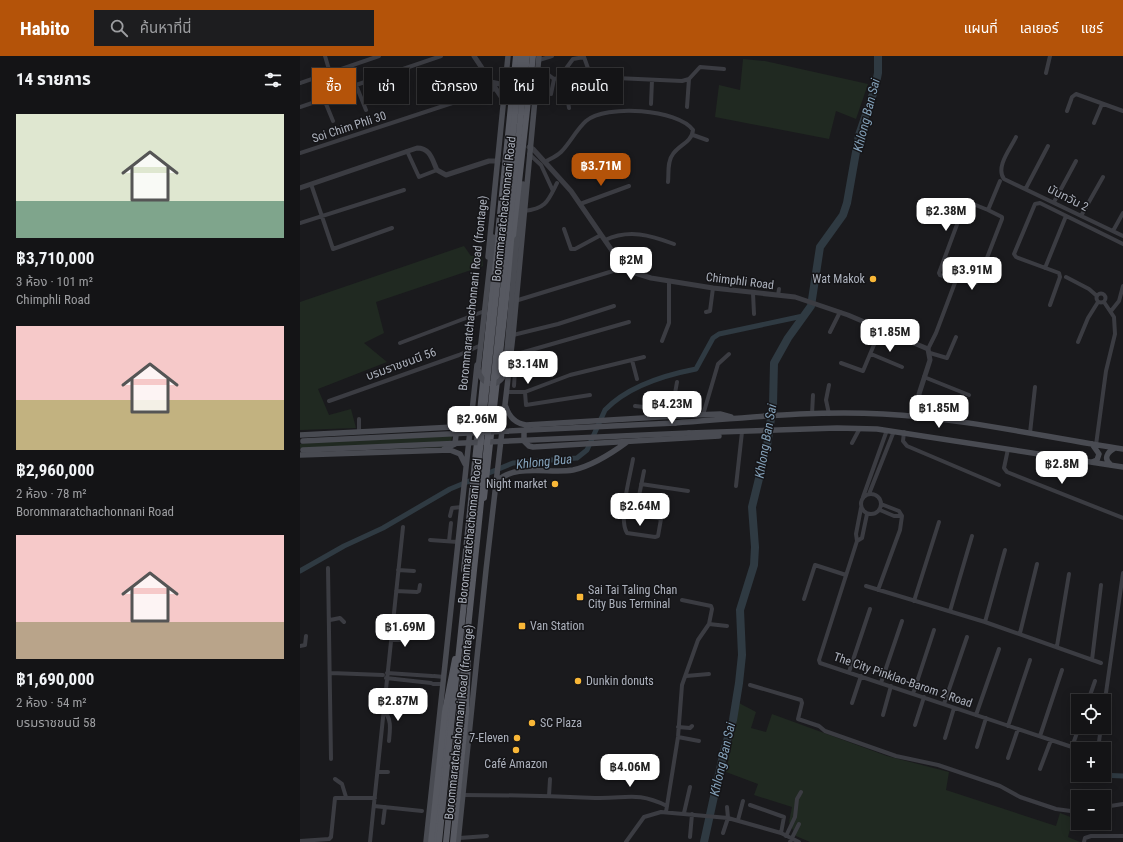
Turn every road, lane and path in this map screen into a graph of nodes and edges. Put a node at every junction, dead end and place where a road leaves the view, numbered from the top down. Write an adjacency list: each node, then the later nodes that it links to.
1 (325, 56): 14 (street)
2 (379, 56): 15 (street)
3 (441, 56): 30 (street)
4 (474, 56): 16 (street)
5 (508, 56): 17 (main road, Borommaratchachonnani Road (frontage))
6 (516, 56): 318 (main road, Borommaratchachonnani Road)
7 (521, 56): 217 (main road, bridge)
8 (527, 56): 217 (main road, bridge)
9 (532, 56): 320 (main road, Borommaratchachonnani Road)
10 (552, 56): 13 (street)
11 (1050, 56): 21 (street)
12 (586, 57): 19 (street); 27 (street)
13 (539, 58): 18 (main road, Borommaratchachonnani Road (frontage))
14 (329, 68)
15 (344, 68)
16 (482, 68)
17 (507, 68)
18 (538, 68)
19 (567, 68)
20 (724, 69): 24 (street)
21 (1046, 73)
22 (549, 75): 26 (street)
23 (557, 78): 26 (street)
24 (689, 78): 27 (street); 42 (street)
25 (312, 79): 28 (street)
26 (554, 79): 32 (street)
27 (652, 80): 39 (street)
28 (300, 83)
29 (492, 84): 31 (street)
30 (356, 85): 44 (street)
31 (495, 89): 33 (street); 55 (street, Soi Chim Phli 30)
32 (551, 94)
33 (500, 96)
34 (312, 103): 41 (street)
35 (326, 104): 47 (street)
36 (504, 104): 57 (main road, Borommaratchachonnani Road (frontage))
37 (534, 104): 53 (main road, Borommaratchachonnani Road (frontage))
38 (567, 104): 43 (street)
39 (651, 104)
40 (1102, 104): 45 (street); 46 (street); 48 (street)
41 (300, 107)
42 (687, 107)
43 (568, 108)
44 (366, 110)
45 (1067, 111)
46 (1123, 111)
47 (333, 121)
48 (1094, 123)
49 (693, 135): 51 (street); 59 (street); 63 (street)
50 (1016, 137): 62 (street)
51 (707, 140)
52 (1048, 146): 68 (street)
53 (529, 147): 56 (main road, Borommaratchachonnani Road (frontage)); 59 (street, Chimphli Road)
54 (407, 152): 60 (street); 60 (street); 65 (street)
55 (300, 153)
56 (529, 155): 57 (main road, bridge); 70 (street); 74 (main road, Borommaratchachonnani Road (frontage))
57 (498, 161): 60 (street); 104 (main road, Borommaratchachonnani Road (frontage))
58 (1076, 161): 71 (street)
59 (545, 162): 72 (street, Chimphli Road)
60 (436, 170)
61 (1103, 177): 78 (street)
62 (1002, 180): 68 (street, นันทวัน 2); 73 (street)
63 (668, 182)
64 (557, 183): 70 (street)
65 (311, 184): 67 (street); 76 (street)
66 (629, 186): 72 (street)
67 (300, 188)
68 (1026, 188): 71 (street, นันทวัน 2)
69 (404, 190): 76 (street)
70 (553, 191): 74 (street)
71 (1054, 202): 78 (street, นันทวัน 2)
72 (580, 204): 84 (street, Chimphli Road)
73 (988, 210): 90 (street); 90 (street)
74 (524, 211): 98 (main road, Borommaratchachonnani Road (frontage))
75 (1123, 213): 82 (street)
76 (321, 215): 79 (street); 80 (street)
77 (1066, 216): 86 (street); 88 (street); 88 (street)
78 (1081, 216): 82 (street, นันทวัน 2)
79 (300, 223)
80 (392, 228)
81 (564, 229): 84 (street)
82 (1113, 231): 83 (street, นันทวัน 2)
83 (1123, 236)
84 (603, 238): 85 (street); 87 (street, Chimphli Road)
85 (674, 244)
86 (1123, 244)
87 (623, 263): 91 (street, Chimphli Road); 98 (street)
88 (1045, 268): 101 (street)
89 (1066, 277): 97 (street)
90 (956, 280): 117 (street)
91 (669, 281): 93 (street, Chimphli Road); 113 (street)
92 (1123, 286): 103 (street)
93 (713, 288): 95 (street, Chimphli Road); 105 (street)
94 (779, 289): 96 (street)
95 (754, 293): 96 (street, Chimphli Road); 107 (street)
96 (778, 295): 106 (street, Chimphli Road)
97 (1097, 296): 99 (street); 100 (street)
98 (516, 301): 111 (main road, Borommaratchachonnani Road (frontage))
99 (1098, 302): 100 (street); 114 (street)
100 (1104, 302): 103 (street)
101 (1050, 305)
102 (614, 306): 111 (street)
103 (1111, 311): 161 (street)
104 (482, 312): 115 (street); 116 (main road, Borommaratchachonnani Road (frontage))
105 (706, 312)
106 (840, 312): 109 (street, Chimphli Road); 110 (street)
107 (754, 314)
108 (629, 322): 120 (street)
109 (881, 328): 117 (street, Chimphli Road); 119 (street)
110 (830, 332)
111 (512, 335): 120 (main road, Borommaratchachonnani Road (frontage))
112 (956, 337): 117 (street)
113 (662, 341)
114 (1078, 342)
115 (400, 343)
116 (479, 346): 136 (street, บรมราชชนนี 56); 139 (main road, Borommaratchachonnani Road (frontage))
117 (929, 351): 125 (street)
118 (729, 354): 142 (street)
119 (871, 354): 123 (street); 124 (street)
120 (513, 355): 129 (street); 131 (main road, Borommaratchachonnani Road (frontage))
121 (644, 356): 122 (street)
122 (632, 360): 126 (street); 132 (street)
123 (841, 364)
124 (902, 367)
125 (924, 377): 135 (street); 146 (street)
126 (637, 379)
127 (677, 382): 143 (street)
128 (829, 385): 141 (street)
129 (514, 386)
130 (1035, 387): 156 (street)
131 (506, 392): 132 (street); 137 (main road, Borommaratchachonnani Road (frontage))
132 (525, 392): 133 (street)
133 (590, 395)
134 (813, 395): 140 (street)
135 (969, 395)
136 (329, 401)
137 (505, 405): 148 (main road); 173 (main road, Borommaratchachonnani Road (frontage))
138 (635, 406): 144 (street)
139 (472, 412): 149 (main road); 170 (main road, Borommaratchachonnani Road (frontage))
140 (812, 414): 141 (main road); 145 (main road)
141 (829, 414): 146 (main road)
142 (703, 415): 143 (main road); 145 (main road)
143 (671, 416): 144 (main road)
144 (650, 418): 148 (main road)
145 (738, 418): 158 (main road, bridge)
146 (923, 418): 156 (main road)
147 (360, 419): 153 (street)
148 (535, 425): 159 (main road)
149 (441, 427): 153 (main road); 165 (main road)
150 (860, 428): 151 (main road); 154 (main road); 160 (street)
151 (887, 430): 152 (main road); 179 (street)
152 (894, 431): 155 (main road); 178 (street)
153 (359, 432): 157 (main road)
154 (742, 432): 159 (main road); 166 (main road, bridge); 176 (street)
155 (904, 432): 163 (main road); 175 (street)
156 (1030, 433): 161 (main road)
157 (300, 434)
158 (302, 441)
159 (628, 442): 173 (main road)
160 (852, 443)
161 (1094, 444): 162 (main road); 168 (main road)
162 (1114, 448): 164 (main road); 169 (main road)
163 (1008, 449): 168 (main road); 190 (street)
164 (1123, 449)
165 (442, 450): 166 (main road); 170 (main road)
166 (301, 452)
167 (633, 459): 185 (street)
168 (1091, 462): 169 (main road)
169 (1112, 465): 171 (main road)
170 (466, 466): 181 (main road, Borommaratchachonnani Road (frontage))
171 (1123, 467)
172 (644, 471): 174 (street)
173 (496, 482): 284 (main road, Borommaratchachonnani Road (frontage))
174 (641, 484): 177 (street); 188 (street)
175 (999, 485)
176 (736, 486)
177 (688, 491)
178 (869, 494): 179 (street); 180 (street)
179 (863, 497): 182 (street)
180 (881, 504): 183 (street); 189 (street)
181 (462, 508): 187 (street); 198 (main road, Borommaratchachonnani Road (frontage))
182 (861, 508): 186 (street); 196 (street)
183 (880, 510): 186 (street); 189 (street)
184 (612, 513): 185 (street)
185 (623, 514): 188 (street); 188 (street)
186 (867, 514): 196 (street)
187 (450, 516)
188 (635, 516)
189 (902, 516): 210 (street)
190 (1123, 518)
191 (939, 522): 214 (street)
192 (450, 523): 197 (street)
193 (403, 527): 202 (street)
194 (972, 536): 216 (street)
195 (430, 540): 197 (street)
196 (857, 540): 206 (street, The City Pinklao-Barom 2 Road)
197 (449, 541): 198 (street)
198 (458, 542): 244 (main road, Borommaratchachonnani Road (frontage))
199 (1005, 550): 221 (street)
200 (1037, 564): 225 (street)
201 (328, 568): 218 (street)
202 (398, 570): 203 (street); 211 (street)
203 (414, 571)
204 (1069, 574): 231 (street)
205 (1123, 574): 253 (street)
206 (846, 575): 212 (street); 238 (street, The City Pinklao-Barom 2 Road)
207 (420, 585): 211 (street)
208 (1101, 585): 234 (street)
209 (866, 586): 210 (street)
210 (878, 590): 214 (street)
211 (396, 591): 229 (street)
212 (804, 598)
213 (682, 600): 222 (street)
214 (914, 601): 216 (street)
215 (870, 609): 238 (street)
216 (950, 612): 221 (street)
217 (466, 616): 314 (main road, bridge); 317 (main road, bridge); 319 (main road, bridge); 320 (main road, bridge)
218 (330, 620): 220 (street); 239 (street)
219 (902, 621): 247 (street)
220 (344, 622)
221 (985, 622): 225 (street)
222 (709, 624): 223 (street); 242 (street)
223 (727, 626)
224 (934, 630): 251 (street)
225 (1020, 633): 231 (street)
226 (306, 636): 230 (street)
227 (406, 636): 229 (street)
228 (967, 637): 256 (street)
229 (391, 640): 237 (street)
230 (300, 646)
231 (1057, 646): 234 (street)
232 (999, 649): 260 (street)
233 (1030, 660): 264 (street)
234 (1092, 660): 235 (street)
235 (1101, 663)
236 (1062, 670): 267 (street)
237 (388, 672): 241 (street); 244 (street); 245 (street)
238 (849, 672): 243 (street, The City Pinklao-Barom 2 Road)
239 (331, 673): 241 (street); 276 (street)
240 (709, 674): 242 (street)
241 (383, 675): 245 (street)
242 (686, 676): 265 (street)
243 (861, 676): 247 (street, The City Pinklao-Barom 2 Road); 255 (street)
244 (444, 677): 248 (main road, Borommaratchachonnani Road (frontage))
245 (388, 680): 248 (street); 258 (street)
246 (1095, 680): 252 (street)
247 (881, 683): 250 (street, The City Pinklao-Barom 2 Road)
248 (443, 684): 316 (main road, Borommaratchachonnani Road (frontage))
249 (750, 685): 298 (street)
250 (891, 686): 251 (street, The City Pinklao-Barom 2 Road); 259 (street)
251 (913, 694): 254 (street, The City Pinklao-Barom 2 Road)
252 (1090, 694)
253 (1106, 694)
254 (924, 698): 256 (street, The City Pinklao-Barom 2 Road); 262 (street)
255 (852, 703)
256 (944, 704): 257 (street, The City Pinklao-Barom 2 Road)
257 (954, 708): 260 (street, The City Pinklao-Barom 2 Road); 269 (street)
258 (384, 711): 271 (street); 278 (street)
259 (882, 715)
260 (976, 715): 261 (street, The City Pinklao-Barom 2 Road)
261 (986, 718): 264 (street, The City Pinklao-Barom 2 Road); 273 (street)
262 (915, 725)
263 (692, 726): 265 (street)
264 (1008, 726): 266 (street, The City Pinklao-Barom 2 Road)
265 (678, 727): 268 (street)
266 (1018, 729): 267 (street, The City Pinklao-Barom 2 Road); 275 (street)
267 (1040, 736): 270 (street, The City Pinklao-Barom 2 Road)
268 (678, 737): 272 (street); 292 (street)
269 (945, 738)
270 (1051, 740): 274 (street, The City Pinklao-Barom 2 Road); 277 (street)
271 (389, 741)
272 (699, 741)
273 (977, 747)
274 (1071, 747)
275 (1008, 758)
276 (331, 759)
277 (1040, 768)
278 (378, 772): 279 (street); 287 (street)
279 (388, 772)
280 (335, 779): 286 (street)
281 (550, 779): 285 (street)
282 (690, 787): 299 (street)
283 (801, 792): 308 (street)
284 (463, 796): 285 (street); 314 (main road, Borommaratchachonnani Road (frontage))
285 (549, 796): 292 (street)
286 (346, 797): 287 (street); 313 (street)
287 (375, 798): 291 (street)
288 (743, 801): 302 (street)
289 (1123, 804): 293 (street)
290 (750, 805): 306 (street)
291 (374, 806): 294 (street); 315 (street)
292 (667, 806): 297 (street)
293 (1111, 806)
294 (385, 807): 296 (street); 303 (street)
295 (727, 807): 301 (street)
296 (422, 811)
297 (666, 812): 299 (street); 321 (street)
298 (1071, 812)
299 (684, 813): 300 (street)
300 (692, 814): 301 (street); 311 (street)
301 (728, 818): 302 (street); 305 (street)
302 (738, 820): 306 (street)
303 (383, 823)
304 (799, 824): 312 (street)
305 (723, 833)
306 (781, 833): 308 (street)
307 (487, 836): 314 (street)
308 (786, 836): 312 (street)
309 (1110, 836): 310 (street); 323 (street); 324 (street)
310 (1123, 836)
311 (690, 837)
312 (790, 840): 322 (street)
313 (300, 841)
314 (457, 841)
315 (370, 842)
316 (426, 842)
317 (431, 842)
318 (436, 842)
319 (439, 842)
320 (447, 842)
321 (626, 842)
322 (799, 842)
323 (1084, 842)
324 (1110, 842)

